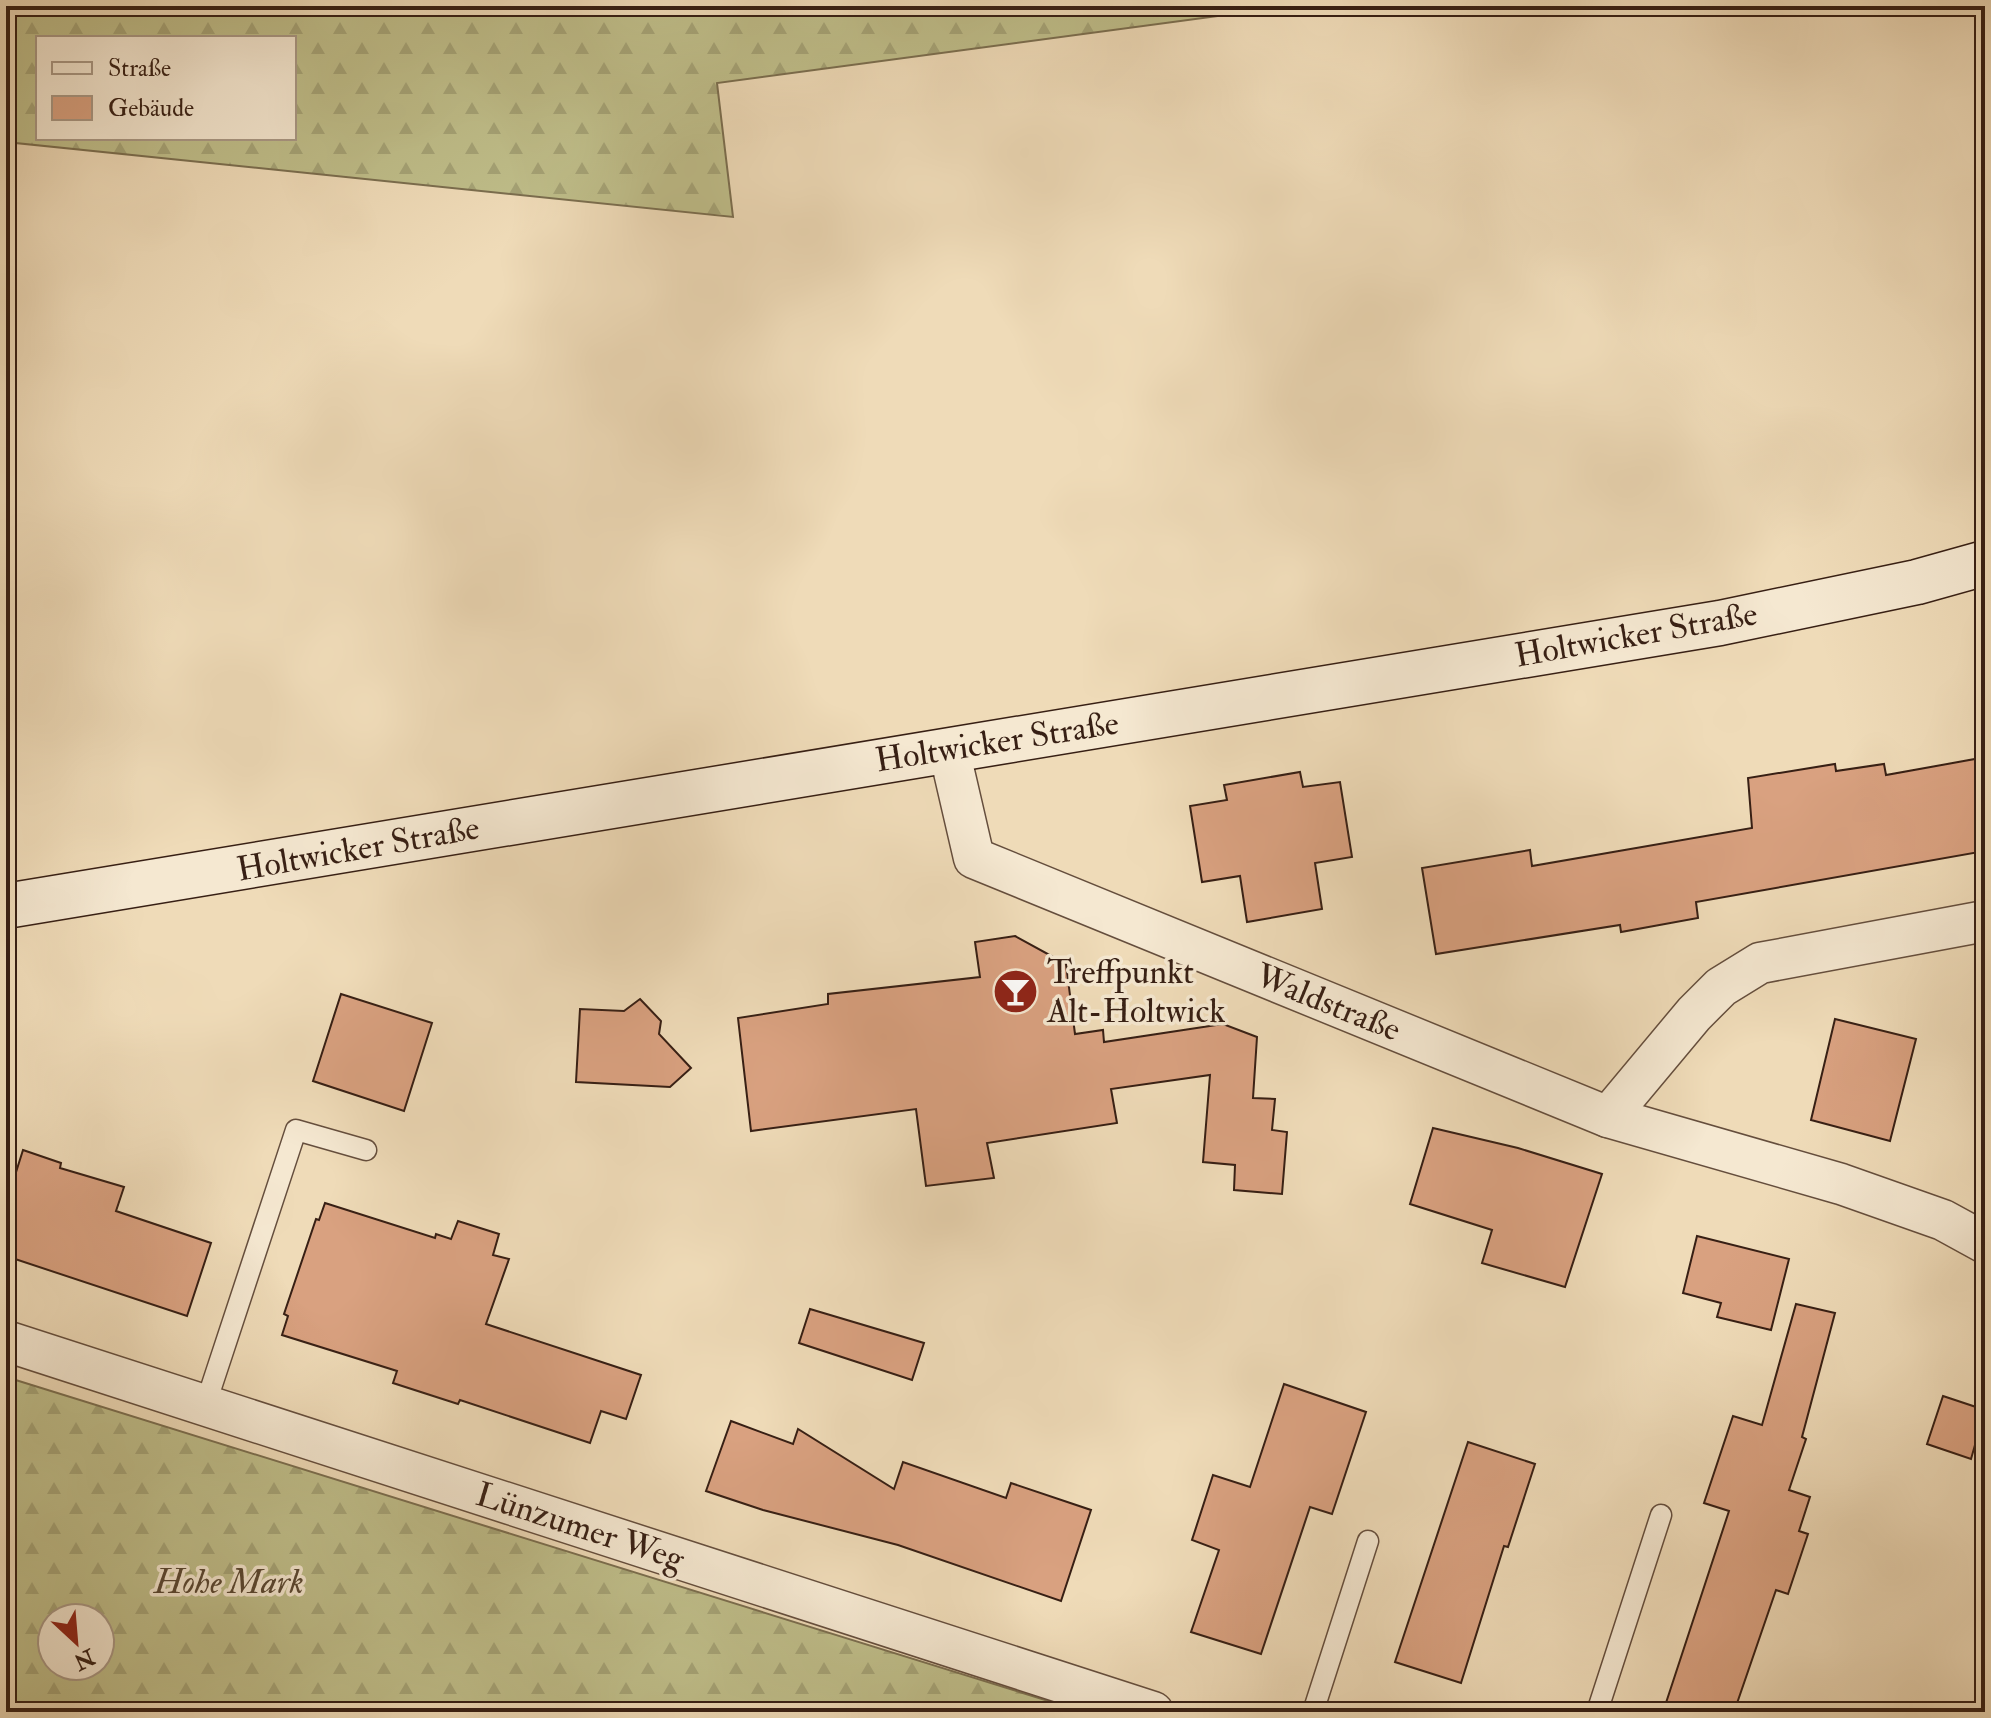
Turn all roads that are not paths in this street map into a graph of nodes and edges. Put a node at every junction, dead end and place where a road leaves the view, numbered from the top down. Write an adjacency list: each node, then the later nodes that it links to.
1 (1985, 563): 2 (street, Holtwicker Straße)
2 (949, 750): 3 (street, Holtwicker Straße); 5 (street, Waldstraße)
3 (6, 906)
4 (1985, 921): 5 (street)
5 (1608, 1117): 7 (street, Waldstraße)
6 (366, 1150): 9 (lane)
7 (1985, 1243)
8 (6, 1341): 9 (street, Lünzumer Weg)
9 (205, 1406): 12 (street, Lünzumer Weg)
10 (1661, 1515): 14 (lane)
11 (1368, 1541): 13 (lane)
12 (1153, 1712)
13 (1313, 1712)
14 (1597, 1712)

